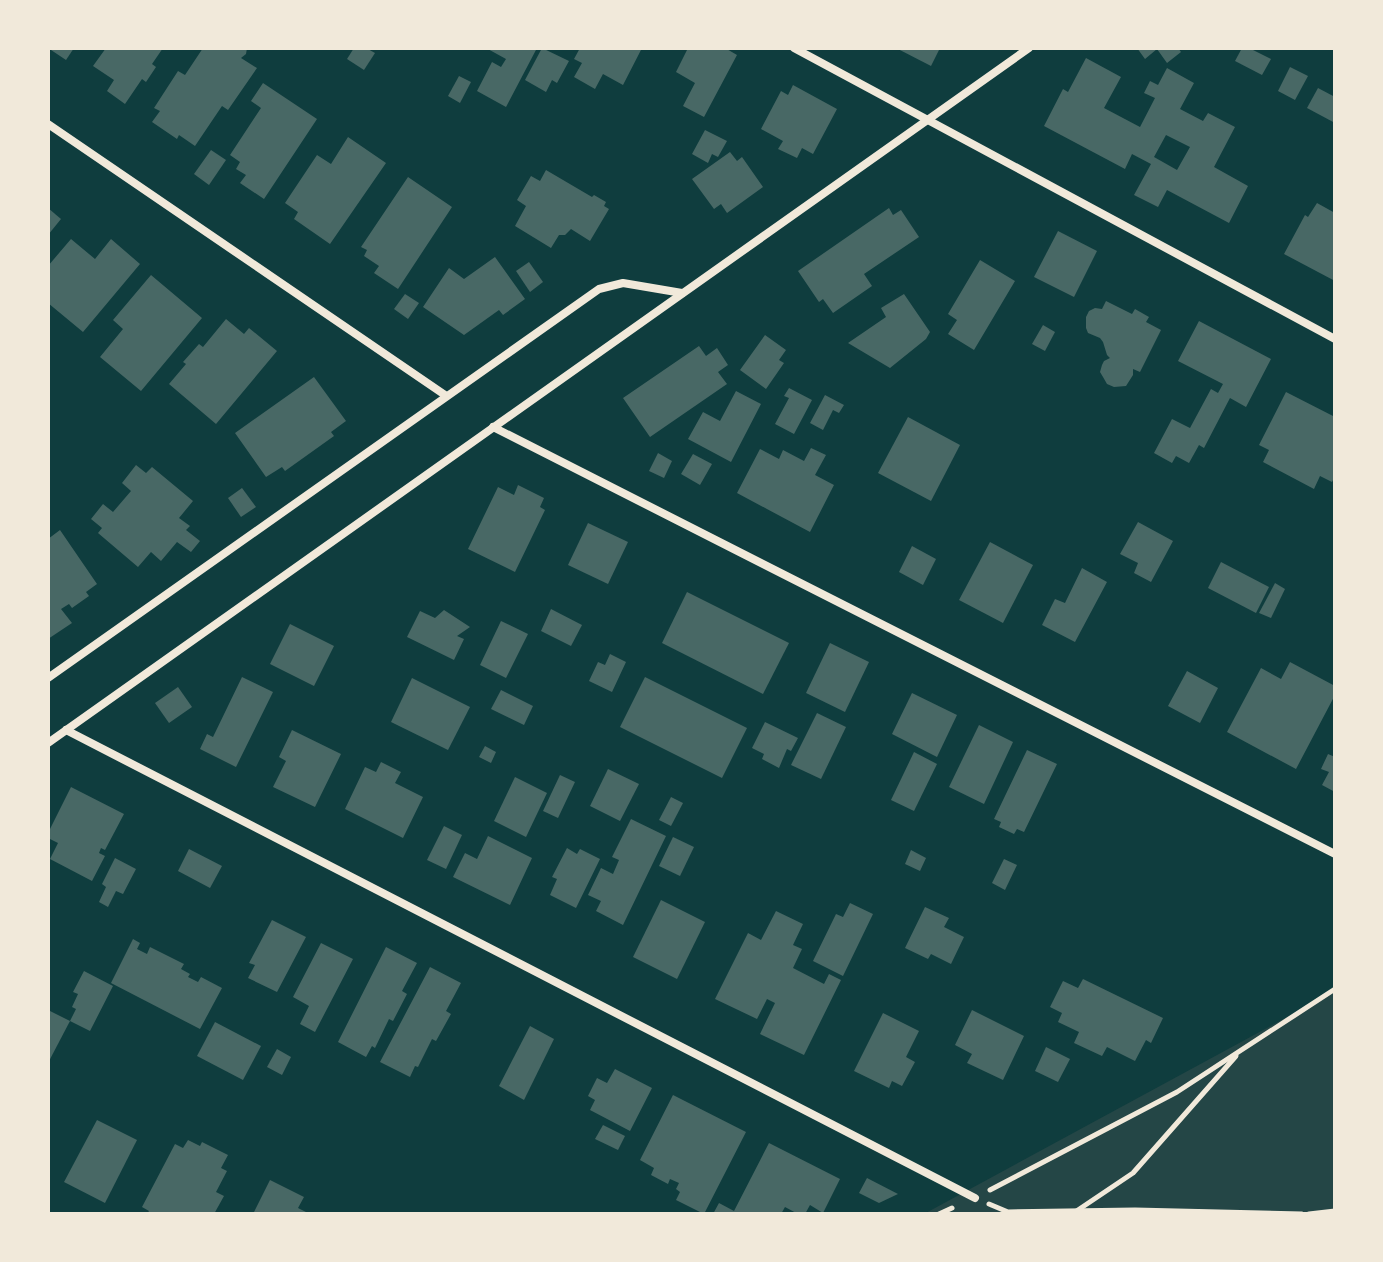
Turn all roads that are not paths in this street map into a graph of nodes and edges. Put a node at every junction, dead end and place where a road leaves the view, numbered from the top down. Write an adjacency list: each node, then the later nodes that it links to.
1 (794, 48): 3 (street)
2 (1029, 48): 3 (street)
3 (928, 120): 5 (street); 6 (street)
4 (48, 124): 7 (street)
5 (682, 293): 7 (street); 8 (street)
6 (1335, 339)
7 (445, 395): 9 (street)
8 (493, 427): 10 (street); 12 (street)
9 (48, 678)
10 (66, 730): 11 (street); 13 (street)
11 (48, 743)
12 (1335, 854)
13 (975, 1198)

